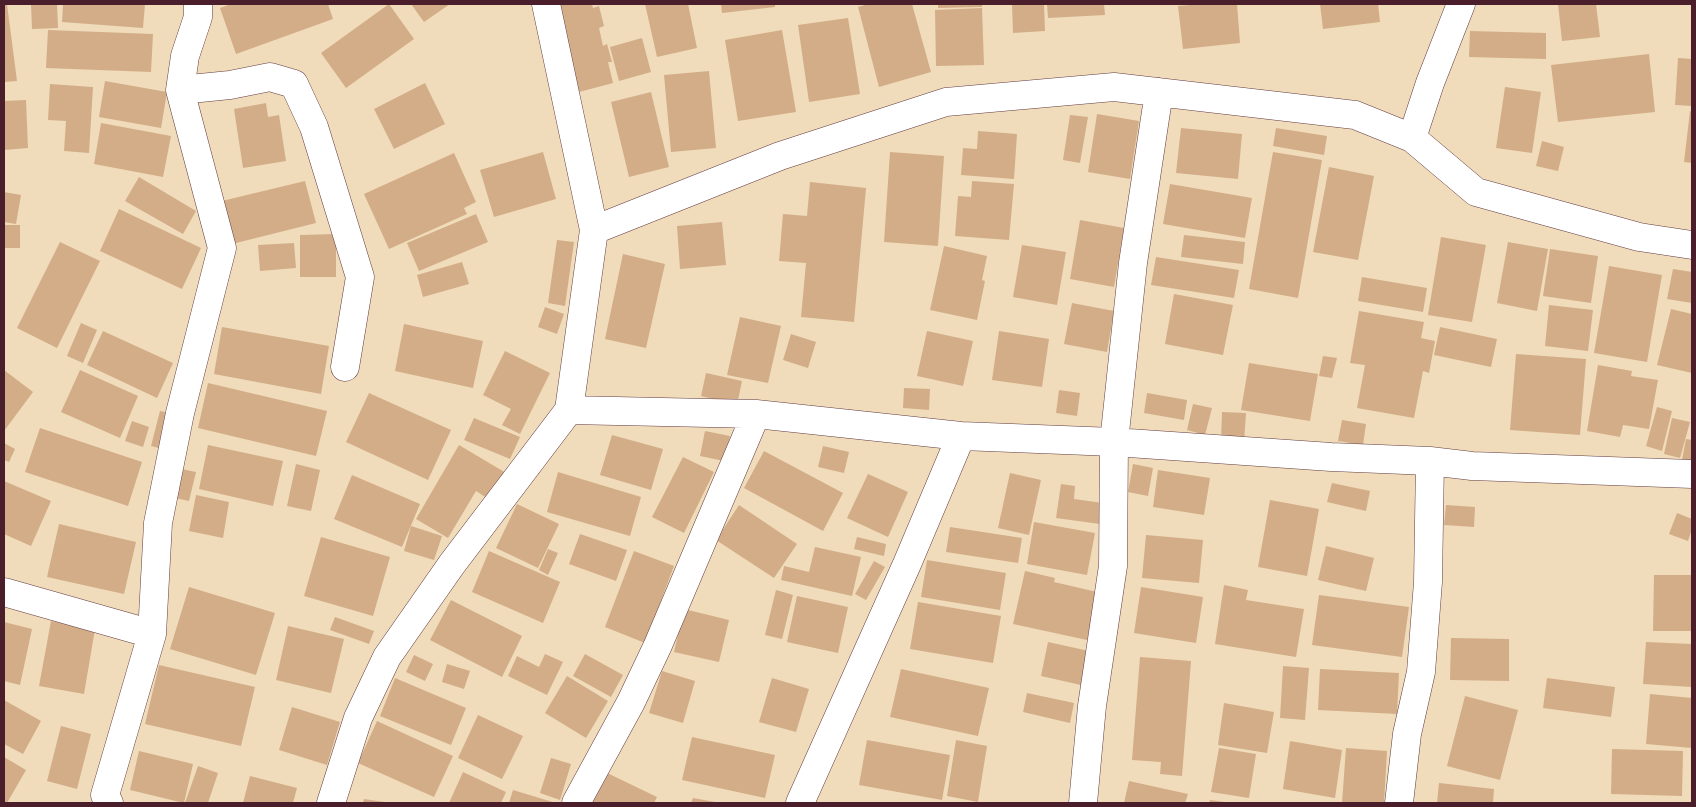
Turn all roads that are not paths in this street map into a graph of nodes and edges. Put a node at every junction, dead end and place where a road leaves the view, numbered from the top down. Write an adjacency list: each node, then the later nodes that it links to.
1 (198, 4): 4 (street)
2 (546, 4): 7 (street)
3 (1461, 4): 6 (street)
4 (180, 90): 9 (street); 17 (street)
5 (1160, 92): 6 (street); 7 (street); 13 (street)
6 (1412, 138): 8 (street)
7 (594, 230): 10 (street)
8 (1692, 245)
9 (345, 367)
10 (569, 410): 11 (street); 19 (street)
11 (756, 414): 12 (street); 20 (street)
12 (961, 436): 13 (street); 21 (street)
13 (1114, 442): 14 (street); 22 (street)
14 (1430, 461): 15 (street); 23 (street)
15 (1692, 474)
16 (4, 592): 17 (street)
17 (152, 634): 18 (street)
18 (109, 803)
19 (332, 803)
20 (576, 803)
21 (800, 803)
22 (1083, 803)
23 (1399, 803)

